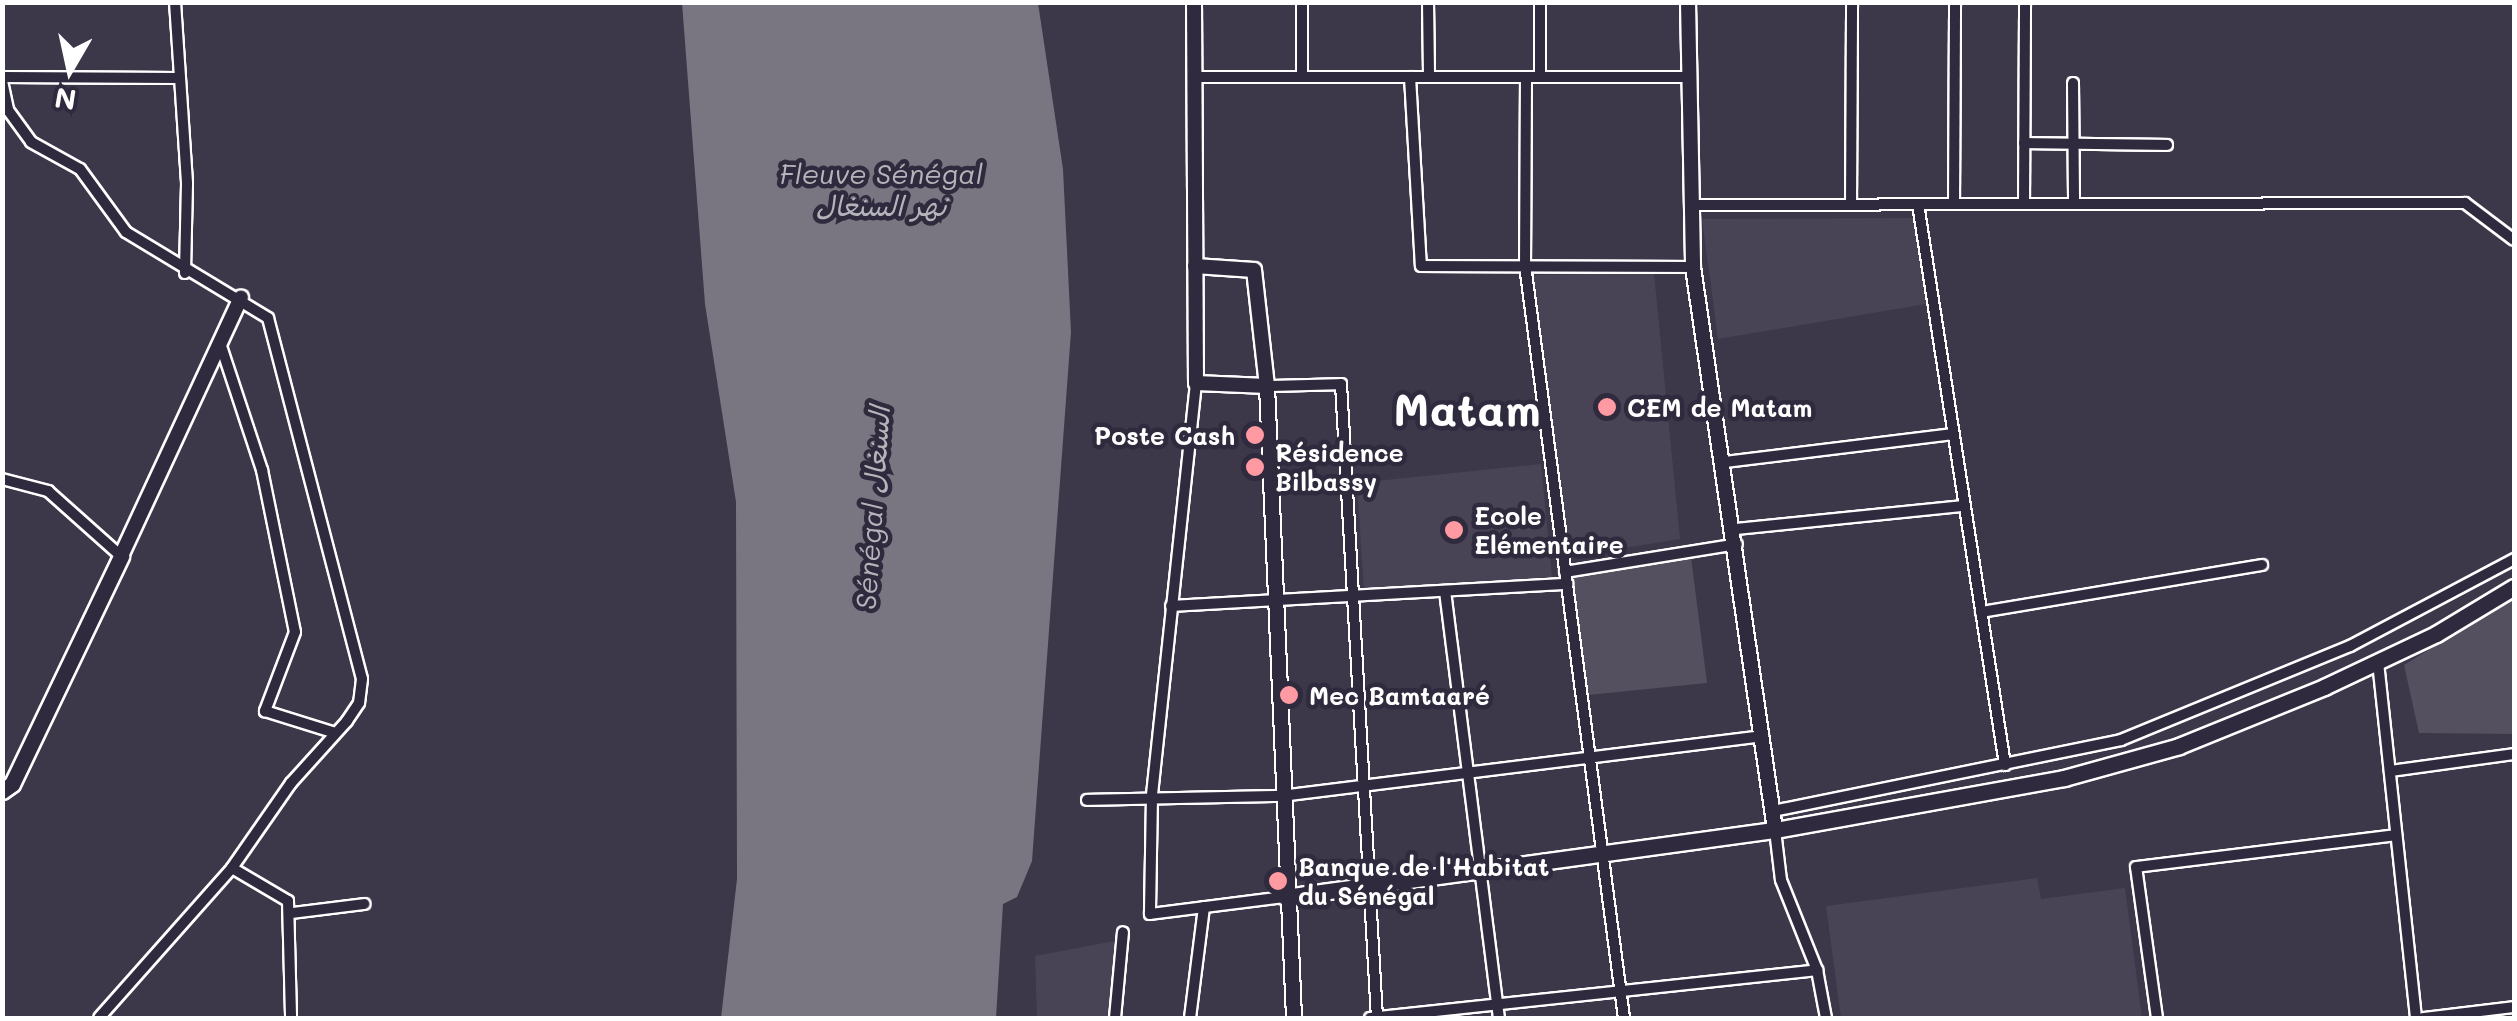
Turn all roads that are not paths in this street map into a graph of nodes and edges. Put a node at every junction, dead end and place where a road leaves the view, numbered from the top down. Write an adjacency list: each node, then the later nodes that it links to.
1 (175, 2): 17 (street)
2 (1194, 2): 11 (main road)
3 (1302, 2): 12 (street)
4 (1428, 2): 14 (street)
5 (1540, 2): 15 (street)
6 (1688, 2): 16 (main road)
7 (1852, 2): 28 (street)
8 (1955, 2): 24 (street)
9 (2025, 2): 20 (street)
10 (1526, 76): 14 (street); 15 (street); 30 (street)
11 (1194, 77): 12 (street); 31 (main road)
12 (1302, 77): 13 (street)
13 (1410, 77): 14 (street); 30 (street)
14 (1428, 77)
15 (1540, 77): 16 (street)
16 (1689, 77): 27 (main road)
17 (177, 78): 18 (street); 33 (street)
18 (2, 79): 33 (street)
19 (2073, 84): 21 (street)
20 (2024, 143): 21 (street); 25 (street)
21 (2074, 144): 22 (street); 26 (street)
22 (2167, 145)
23 (1918, 204): 24 (street); 28 (street); 38 (street)
24 (1954, 204): 25 (street)
25 (2024, 204): 26 (street)
26 (2074, 204): 29 (street)
27 (1692, 205): 28 (street); 32 (main road)
28 (1851, 205)
29 (2514, 240)
30 (1524, 265): 32 (street); 46 (street)
31 (1195, 266): 36 (main road); 37 (main road)
32 (1693, 267): 39 (main road)
33 (185, 273): 34 (street)
34 (240, 298): 35 (main road); 54 (street)
35 (219, 342): 43 (main road); 54 (street)
36 (1196, 384): 37 (main road); 51 (street)
37 (1267, 386): 49 (street); 50 (main road)
38 (1953, 434): 39 (street); 41 (street)
39 (1725, 462): 42 (main road)
40 (2, 479): 43 (street)
41 (1964, 506): 42 (street); 52 (street)
42 (1737, 537): 46 (street); 55 (main road)
43 (121, 556): 64 (main road)
44 (2514, 559): 56 (street)
45 (2262, 565): 52 (street)
46 (1566, 578): 48 (street); 58 (street)
47 (2514, 587): 53 (main road)
48 (1445, 591): 49 (street); 62 (street)
49 (1352, 596): 50 (street); 63 (street)
50 (1276, 600): 51 (street); 66 (main road)
51 (1171, 606): 65 (street)
52 (1980, 612): 59 (street)
53 (2378, 662): 60 (main road); 61 (street)
54 (335, 734): 72 (street)
55 (1763, 736): 58 (street); 68 (main road)
56 (2096, 746): 59 (street); 60 (street)
57 (2514, 754): 61 (street)
58 (1590, 758): 62 (street); 71 (street)
59 (2005, 765): 68 (street)
60 (2100, 770): 69 (main road)
61 (2390, 770): 70 (street)
62 (1468, 773): 63 (street); 73 (street)
63 (1363, 786): 66 (street); 74 (street)
64 (2, 791)
65 (1152, 796): 66 (street); 67 (street); 77 (street)
66 (1281, 796): 75 (main road)
67 (1087, 800)
68 (1773, 811): 69 (main road)
69 (1775, 830): 71 (main road); 80 (street)
70 (2396, 835): 93 (street); 94 (street)
71 (1602, 854): 73 (main road); 81 (street)
72 (232, 868): 78 (street); 84 (street)
73 (1480, 870): 74 (main road); 82 (street)
74 (1369, 886): 75 (main road); 89 (street)
75 (1285, 897): 77 (street); 88 (main road)
76 (364, 904): 78 (street)
77 (1204, 908): 87 (street)
78 (292, 913): 85 (street)
79 (1123, 932): 86 (street)
80 (1817, 970): 81 (street); 92 (street)
81 (1620, 990): 82 (street); 91 (street)
82 (1498, 1004): 89 (street); 90 (street)
83 (2514, 1008): 94 (street)
84 (99, 1018)
85 (290, 1018)
86 (1115, 1018)
87 (1190, 1018)
88 (1294, 1018)
89 (1374, 1018)
90 (1499, 1018)
91 (1624, 1018)
92 (1826, 1018)
93 (2157, 1018)
94 (2419, 1018)

